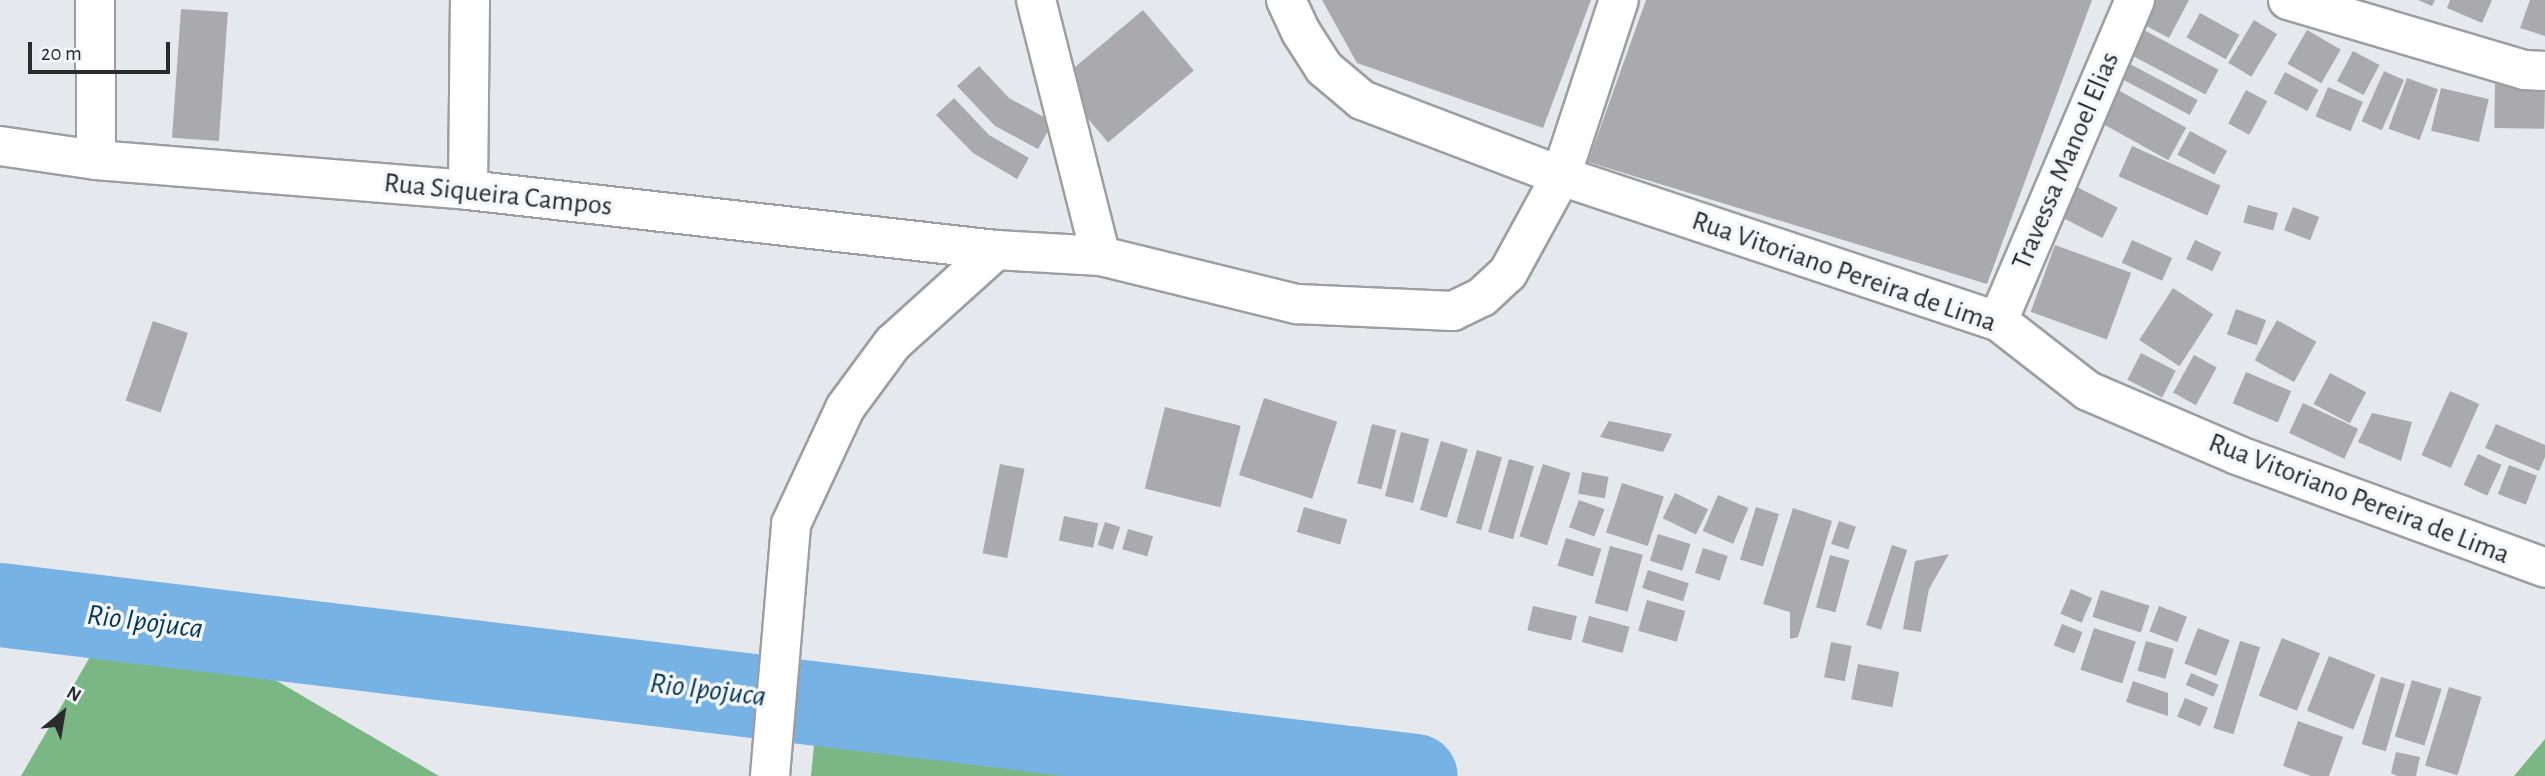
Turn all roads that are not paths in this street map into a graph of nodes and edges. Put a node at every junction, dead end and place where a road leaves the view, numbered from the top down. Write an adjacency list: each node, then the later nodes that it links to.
1 (95, 0): 10 (street)
2 (470, 0): 12 (street)
3 (1036, 0): 14 (street)
4 (1286, 0): 11 (street, Rua Vitoriano Pereira de Lima)
5 (1619, 0): 11 (street, Rua Siqueira Campos)
6 (2135, 0): 15 (street, Travessa Manoel Elias)
7 (2288, 0): 8 (street)
8 (2545, 71)
9 (0, 146): 10 (street, Rua Siqueira Campos)
10 (96, 160): 12 (street, Rua Siqueira Campos)
11 (1561, 176): 14 (street, Rua Siqueira Campos); 15 (street, Rua Vitoriano Pereira de Lima)
12 (468, 190): 13 (street, Rua Siqueira Campos)
13 (996, 250): 14 (street, Rua Siqueira Campos); 17 (street)
14 (1101, 256)
15 (1998, 321): 16 (street, Rua Vitoriano Pereira de Lima)
16 (2545, 568)
17 (771, 776)

